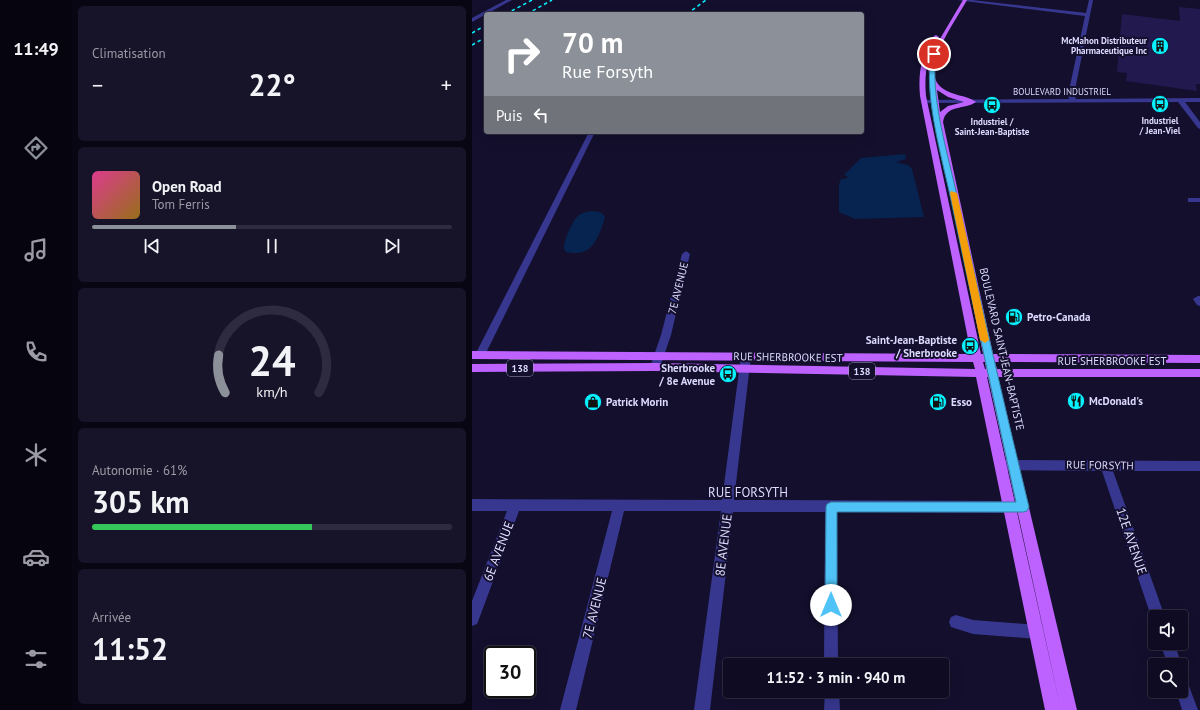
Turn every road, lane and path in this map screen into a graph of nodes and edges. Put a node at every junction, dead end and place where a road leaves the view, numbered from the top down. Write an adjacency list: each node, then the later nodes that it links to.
1 (510, 0): 4 (street)
2 (962, 0): 6 (street); 8 (main road, BOULEVARD SAINT-JEAN-BAPTISTE); 12 (main road, BOULEVARD SAINT-JEAN-BAPTISTE)
3 (1091, 0): 6 (street)
4 (487, 12)
5 (484, 14): 7 (street)
6 (1088, 15): 11 (street)
7 (472, 20)
8 (932, 80): 13 (main road, BOULEVARD SAINT-JEAN-BAPTISTE); 14 (main road)
9 (1180, 100): 10 (street, BOULEVARD INDUSTRIEL); 11 (street, BOULEVARD INDUSTRIEL); 16 (street)
10 (1200, 100)
11 (1072, 101): 14 (street, BOULEVARD INDUSTRIEL)
12 (924, 102): 13 (street, BOULEVARD INDUSTRIEL); 18 (main road, BOULEVARD SAINT-JEAN-BAPTISTE)
13 (934, 102): 14 (street, BOULEVARD INDUSTRIEL); 15 (main road, BOULEVARD SAINT-JEAN-BAPTISTE)
14 (973, 102): 15 (main road)
15 (939, 125): 19 (main road, BOULEVARD SAINT-JEAN-BAPTISTE)
16 (1200, 127)
17 (591, 134): 27 (street)
18 (938, 166): 19 (main road); 23 (main road, BOULEVARD SAINT-JEAN-BAPTISTE)
19 (948, 166): 22 (main road, BOULEVARD SAINT-JEAN-BAPTISTE)
20 (1191, 200): 21 (street)
21 (1200, 200)
22 (962, 233): 23 (main road); 26 (main road, BOULEVARD SAINT-JEAN-BAPTISTE)
23 (951, 234): 25 (main road, BOULEVARD SAINT-JEAN-BAPTISTE)
24 (686, 254): 30 (street, 7E AVENUE)
25 (955, 254): 26 (main road); 32 (main road, BOULEVARD SAINT-JEAN-BAPTISTE)
26 (967, 254): 33 (main road, BOULEVARD SAINT-JEAN-BAPTISTE)
27 (476, 355): 28 (main road, RUE SHERBROOKE EST / 138); 38 (main road)
28 (572, 356): 29 (main road, RUE SHERBROOKE EST / 138); 39 (main road)
29 (608, 356): 30 (main road, RUE SHERBROOKE EST / 138); 40 (main road)
30 (658, 356): 36 (main road, RUE SHERBROOKE EST / 138); 37 (street, 7E AVENUE)
31 (852, 357): 32 (main road, RUE SHERBROOKE EST / 138); 36 (main road, RUE SHERBROOKE EST / 138); 41 (main road)
32 (977, 358): 33 (main road, RUE SHERBROOKE EST / 138); 42 (main road, BOULEVARD SAINT-JEAN-BAPTISTE)
33 (989, 358): 34 (main road, RUE SHERBROOKE EST / 138); 44 (main road, BOULEVARD SAINT-JEAN-BAPTISTE)
34 (1144, 359): 35 (main road, RUE SHERBROOKE EST / 138); 43 (main road)
35 (1200, 360)
36 (745, 363): 37 (main road, RUE SHERBROOKE EST / 138); 41 (main road, RUE SHERBROOKE EST / 138); 53 (street, 8E AVENUE)
37 (655, 367): 40 (main road, RUE SHERBROOKE EST / 138)
38 (473, 368): 39 (main road, RUE SHERBROOKE EST / 138)
39 (567, 368): 40 (main road, RUE SHERBROOKE EST / 138)
40 (606, 368)
41 (851, 370): 42 (main road, RUE SHERBROOKE EST / 138)
42 (980, 372): 44 (main road, RUE SHERBROOKE EST / 138); 47 (main road, BOULEVARD SAINT-JEAN-BAPTISTE)
43 (1149, 372): 44 (main road, RUE SHERBROOKE EST / 138); 45 (main road, RUE SHERBROOKE EST / 138)
44 (993, 373): 46 (main road, BOULEVARD SAINT-JEAN-BAPTISTE)
45 (1200, 373)
46 (1014, 464): 47 (street, RUE FORSYTH); 48 (street, RUE FORSYTH); 55 (main road, BOULEVARD SAINT-JEAN-BAPTISTE)
47 (1001, 465): 55 (main road, BOULEVARD SAINT-JEAN-BAPTISTE)
48 (1106, 466): 49 (street, RUE FORSYTH); 56 (street, 12E AVENUE)
49 (1200, 466)
50 (472, 505): 51 (street, RUE FORSYTH)
51 (515, 505): 52 (street, RUE FORSYTH); 57 (street, 6E AVENUE)
52 (619, 506): 53 (street, RUE FORSYTH); 64 (street, 7E AVENUE)
53 (728, 507): 54 (street, RUE FORSYTH); 65 (street, 8E AVENUE)
54 (831, 507): 55 (street, RUE FORSYTH); 61 (street)
55 (1017, 507): 59 (main road, BOULEVARD SAINT-JEAN-BAPTISTE); 60 (main road, BOULEVARD SAINT-JEAN-BAPTISTE)
56 (1156, 610)
57 (472, 619)
58 (956, 622): 59 (street)
59 (1037, 632): 60 (main road); 67 (main road, BOULEVARD SAINT-JEAN-BAPTISTE)
60 (1052, 634): 68 (main road, BOULEVARD SAINT-JEAN-BAPTISTE)
61 (832, 658)
62 (832, 698): 66 (street)
63 (1186, 698): 69 (street)
64 (568, 710)
65 (702, 710)
66 (832, 710)
67 (1053, 710)
68 (1069, 710)
69 (1190, 710)

